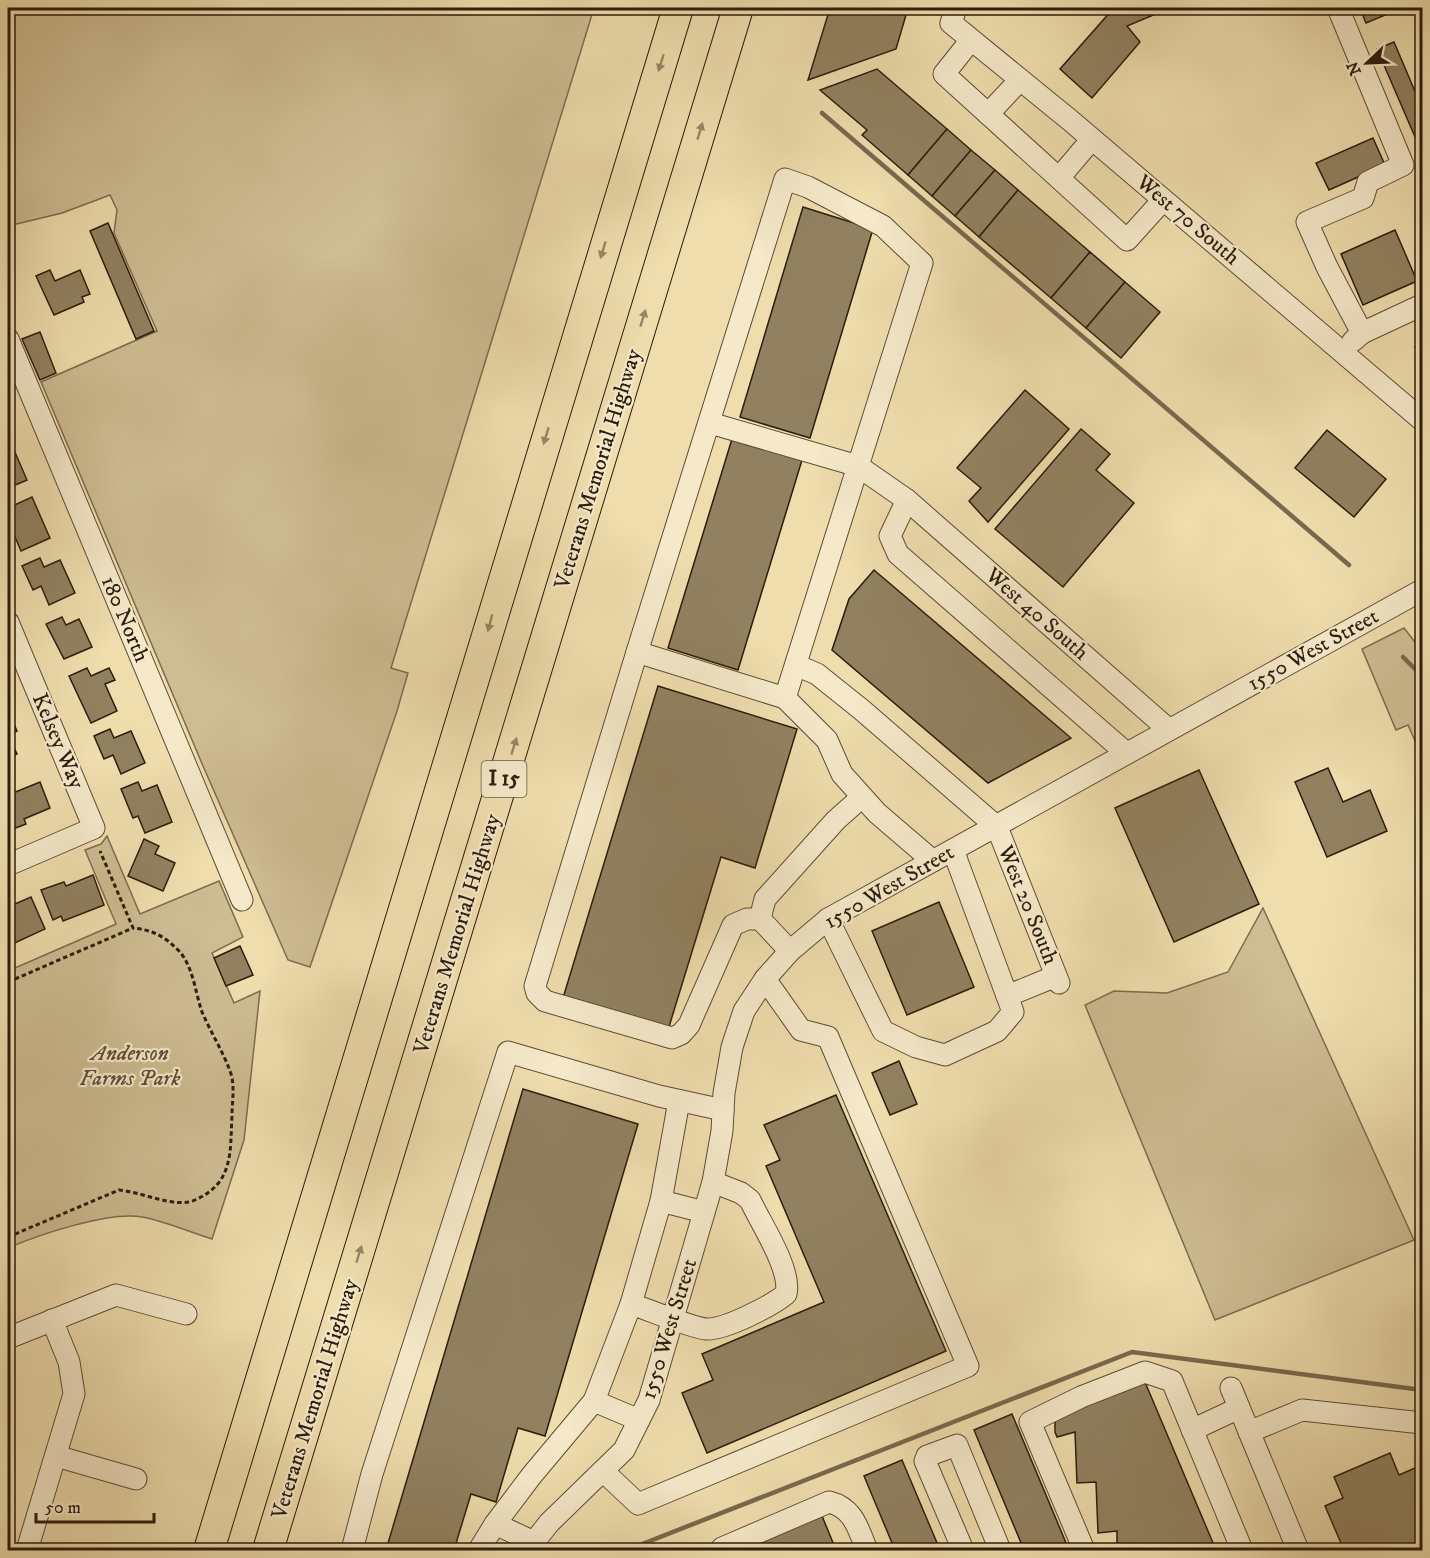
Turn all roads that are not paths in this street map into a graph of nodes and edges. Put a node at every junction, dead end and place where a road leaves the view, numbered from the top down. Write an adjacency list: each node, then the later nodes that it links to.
1 (678, 8): 60 (highway, I 15, one-way to 60)
2 (738, 8): 61 (highway, Veterans Memorial Highway / I 15, one-way to 2)
3 (1338, 8): 12 (street)
4 (953, 15): 5 (street, West 70 South)
5 (971, 40): 6 (street, West 70 South); 7 (street)
6 (1020, 80): 7 (street); 8 (street, West 70 South)
7 (988, 114): 9 (street)
8 (1092, 139): 9 (street); 10 (street, West 70 South)
9 (1059, 178): 10 (street)
10 (1163, 200): 14 (street, West 70 South)
11 (1422, 305): 12 (street)
12 (1362, 333): 14 (street)
13 (8, 339): 31 (street, 180 North)
14 (1342, 351): 15 (street, West 70 South)
15 (1422, 420)
16 (710, 423): 17 (street, West 40 South); 17 (street); 21 (street)
17 (858, 466): 18 (street, West 40 South); 22 (street)
18 (907, 500): 24 (street, West 40 South); 25 (street)
19 (1422, 590): 24 (street, 1550 West Street)
20 (8, 622): 30 (street, Kelsey Way)
21 (637, 652): 23 (street); 32 (street)
22 (796, 665): 23 (street); 27 (street)
23 (785, 698): 26 (street)
24 (1168, 729): 25 (street, 1550 West Street)
25 (1125, 753): 27 (street, 1550 West Street)
26 (862, 797): 29 (street); 32 (street)
27 (997, 827): 28 (street, 1550 West Street); 36 (street, West 20 South)
28 (952, 850): 29 (street, 1550 West Street); 36 (street)
29 (933, 861): 33 (street, 1550 West Street)
30 (8, 865)
31 (242, 900)
32 (760, 919): 34 (street)
33 (828, 919): 34 (street, 1550 West Street); 36 (street)
34 (790, 951): 35 (street, 1550 West Street)
35 (765, 979): 38 (street, 1550 West Street); 55 (street)
36 (1007, 996)
37 (679, 1101): 38 (street); 40 (street); 62 (street)
38 (723, 1110): 39 (street, 1550 West Street)
39 (713, 1182): 41 (street, 1550 West Street); 44 (street)
40 (661, 1201): 41 (street); 42 (street)
41 (704, 1212): 44 (street, 1550 West Street)
42 (631, 1304): 44 (street); 48 (street)
43 (186, 1314): 45 (street)
44 (672, 1317): 50 (street, 1550 West Street)
45 (52, 1320): 46 (street); 54 (street)
46 (8, 1338)
47 (1231, 1388): 49 (street)
48 (594, 1401): 50 (street); 57 (street)
49 (1239, 1408): 52 (street); 53 (street)
50 (639, 1420): 55 (street, 1550 West Street)
51 (1422, 1423): 53 (street)
52 (1192, 1430): 68 (street); 69 (street)
53 (1249, 1432): 70 (street)
54 (56, 1456): 56 (street); 59 (street)
55 (603, 1471): 58 (street, 1550 West Street)
56 (136, 1479)
57 (495, 1524): 58 (street); 63 (street)
58 (531, 1546)
59 (27, 1551)
60 (209, 1551)
61 (268, 1551)
62 (352, 1551)
63 (479, 1551)
64 (723, 1551): 65 (street)
65 (867, 1551)
66 (963, 1551): 67 (street)
67 (1000, 1551)
68 (1084, 1551)
69 (1242, 1551)
70 (1298, 1551)

